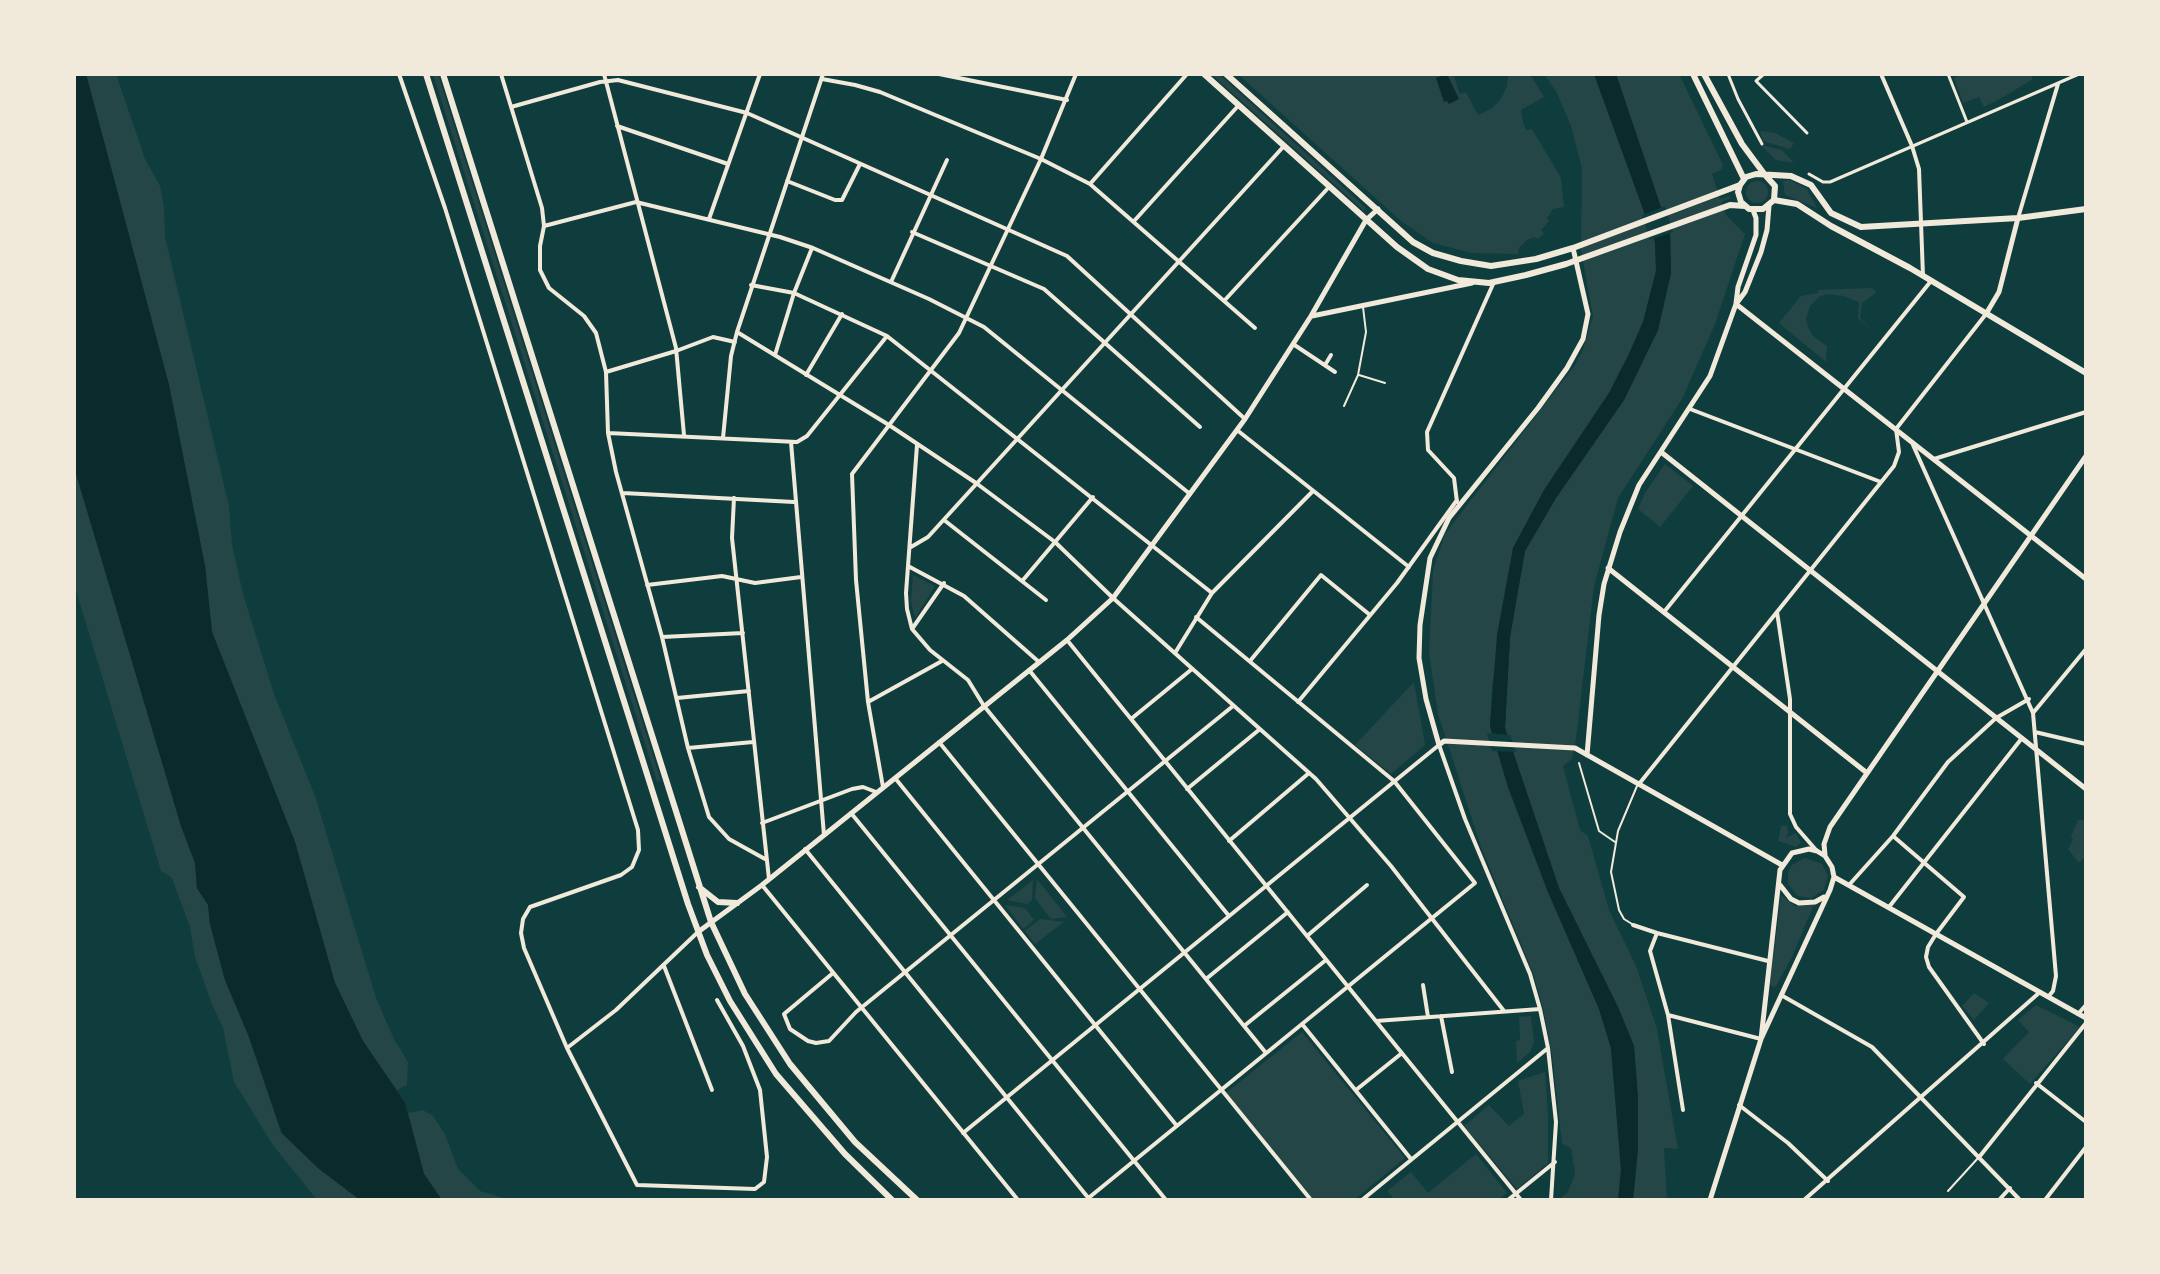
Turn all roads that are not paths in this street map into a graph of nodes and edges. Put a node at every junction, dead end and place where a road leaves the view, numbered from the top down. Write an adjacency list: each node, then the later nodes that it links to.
1 (399, 74): 265 (street)
2 (426, 74): 231 (main road)
3 (443, 74): 221 (main road)
4 (501, 74): 24 (street)
5 (604, 74): 20 (street)
6 (760, 74): 25 (street)
7 (939, 74): 22 (street)
8 (1076, 74): 22 (street)
9 (1187, 74): 41 (street)
10 (1204, 74): 23 (main road)
11 (1226, 74): 48 (main road)
12 (1693, 74): 40 (main road)
13 (1704, 74): 38 (main road)
14 (1728, 74): 30 (street)
15 (1764, 74): 28 (street)
16 (1881, 74): 32 (street)
17 (1948, 74): 26 (street)
18 (2079, 74): 21 (street)
19 (822, 77): 29 (street); 33 (street)
20 (605, 81): 24 (street); 25 (street); 27 (street)
21 (2058, 84): 26 (street); 51 (street)
22 (1067, 100): 33 (street)
23 (1238, 105): 31 (main road); 53 (street)
24 (511, 107): 56 (street)
25 (747, 113): 29 (street); 35 (street)
26 (1967, 122): 32 (street)
27 (617, 126): 35 (street); 45 (street)
28 (1807, 133)
29 (802, 139): 36 (street); 39 (street)
30 (1762, 144)
31 (1284, 146): 42 (main road); 63 (street)
32 (1912, 146): 37 (street); 55 (street)
33 (1041, 159): 41 (street); 57 (street)
34 (947, 160): 43 (street)
35 (729, 164): 52 (street)
36 (860, 164): 39 (street); 43 (street)
37 (1809, 174)
38 (1765, 176): 40 (main road); 44 (main road); 55 (main road)
39 (787, 181): 59 (street)
40 (1742, 182): 46 (main road); 60 (main road)
41 (1090, 184): 53 (street)
42 (1329, 187): 54 (main road); 72 (street)
43 (930, 195): 57 (street); 58 (street)
44 (1774, 200): 47 (main road); 65 (main road)
45 (636, 202): 52 (street); 56 (street); 86 (street)
46 (1745, 206): 50 (main road); 62 (main road)
47 (1769, 206): 50 (main road); 73 (street)
48 (1378, 209): 54 (street); 60 (main road)
49 (2086, 209): 51 (main road)
50 (1753, 210): 73 (street)
51 (2018, 218): 55 (main road); 77 (street)
52 (709, 219): 59 (street)
53 (1135, 220): 63 (street)
54 (1366, 220): 69 (main road); 78 (street)
55 (1922, 222): 65 (street)
56 (544, 226): 91 (street)
57 (1008, 229): 64 (street); 76 (street)
58 (912, 232): 64 (street); 67 (street)
59 (768, 235): 61 (street); 70 (street)
60 (1575, 247): 62 (street)
61 (813, 248): 67 (street); 71 (street)
62 (1579, 259): 68 (main road); 127 (street)
63 (1179, 261): 72 (street); 76 (street)
64 (991, 266): 79 (street); 84 (street)
65 (1923, 276): 66 (main road)
66 (1931, 281): 77 (main road); 98 (street)
67 (891, 282): 79 (street)
68 (1494, 282): 69 (main road); 127 (street)
69 (1472, 283): 74 (street)
70 (751, 285): 71 (street); 81 (street)
71 (794, 293): 75 (street); 87 (street)
72 (1224, 301): 80 (street)
73 (1736, 304): 98 (street); 101 (street)
74 (1363, 306): 78 (street); 95 (lane)
75 (842, 314): 82 (street); 94 (street)
76 (1129, 314): 84 (street); 103 (street)
77 (1986, 314): 93 (main road); 106 (street)
78 (1311, 316): 85 (street)
79 (967, 318): 90 (street); 97 (street)
80 (1255, 328)
81 (737, 332): 83 (street); 87 (street)
82 (887, 336): 90 (street); 99 (street)
83 (735, 342): 86 (street); 110 (street)
84 (1104, 342): 97 (street); 105 (street)
85 (1293, 344): 89 (street); 103 (street)
86 (676, 351): 91 (street); 109 (street)
87 (775, 355): 94 (street)
88 (1331, 355): 89 (street)
89 (1325, 365): 92 (street)
90 (932, 370): 104 (street); 111 (street)
91 (606, 372): 108 (street)
92 (1335, 372)
93 (2086, 373)
94 (806, 375): 99 (street)
95 (1358, 375): 96 (lane); 100 (lane)
96 (1385, 383)
97 (1062, 388): 111 (street); 123 (street)
98 (1844, 389): 106 (street); 115 (street)
99 (840, 395): 104 (street); 113 (street)
100 (1344, 406)
101 (1690, 409): 115 (street); 116 (street)
102 (2086, 411): 117 (street)
103 (1245, 419): 107 (street)
104 (889, 425): 114 (street); 168 (street)
105 (1200, 427)
106 (1896, 429): 112 (street); 119 (street)
107 (1237, 430): 121 (street); 123 (street)
108 (608, 433): 109 (street); 122 (street)
109 (684, 435): 110 (street)
110 (723, 438): 113 (street)
111 (1018, 438): 120 (street); 124 (street)
112 (1912, 441): 117 (street); 147 (street)
113 (791, 442): 126 (street)
114 (917, 445): 120 (street); 133 (street)
115 (1795, 449): 119 (street); 128 (street)
116 (1661, 452): 128 (street); 136 (street)
117 (1934, 459): 130 (street)
118 (2085, 460): 130 (street)
119 (1881, 482): 137 (street)
120 (976, 483): 129 (street); 131 (street)
121 (1313, 491): 135 (street); 144 (street)
122 (623, 493): 125 (street); 143 (street)
123 (1190, 494): 132 (street)
124 (1093, 497): 131 (street); 132 (street)
125 (734, 498): 126 (street); 138 (street)
126 (794, 502): 139 (street)
127 (1457, 504): 135 (street); 181 (street)
128 (1742, 516): 137 (street); 149 (street)
129 (944, 520): 133 (street); 141 (street)
130 (2032, 535): 140 (street); 147 (street)
131 (1055, 542): 141 (street); 145 (street)
132 (1153, 544): 144 (street); 145 (street)
133 (911, 547): 134 (street)
134 (908, 566): 142 (street); 152 (street)
135 (1409, 567): 150 (street)
136 (1608, 568): 149 (street); 185 (street)
137 (1810, 570): 148 (street); 164 (street)
138 (737, 577): 139 (street); 143 (street); 153 (street)
139 (801, 577): 198 (street)
140 (2086, 579)
141 (1023, 580): 146 (street)
142 (944, 583): 152 (street); 160 (street)
143 (647, 585): 154 (street)
144 (1212, 593): 151 (street)
145 (1113, 598): 155 (street); 157 (street)
146 (1046, 600)
147 (1984, 603): 164 (street); 167 (street)
148 (1777, 611): 161 (street); 172 (street)
149 (1664, 612): 161 (street)
150 (1370, 615): 159 (street); 169 (street)
151 (1196, 617): 157 (street); 159 (street)
152 (912, 629): 158 (street)
153 (743, 633): 154 (street); 165 (street)
154 (662, 637): 166 (street)
155 (1067, 640): 160 (street); 175 (street)
156 (2086, 649): 173 (street)
157 (1175, 653): 162 (street)
158 (942, 661): 168 (street); 170 (street)
159 (1250, 661): 169 (street)
160 (1039, 662): 163 (street)
161 (1733, 666): 172 (street); 192 (street)
162 (1192, 669): 171 (street); 175 (street)
163 (1029, 670): 170 (street); 197 (street)
164 (1938, 671): 174 (street); 189 (street)
165 (749, 691): 166 (street); 179 (street)
166 (677, 698): 183 (street)
167 (2029, 699): 173 (street); 174 (street)
168 (868, 702): 193 (street)
169 (1298, 702): 191 (street)
170 (984, 706): 180 (street); 202 (street)
171 (1233, 706): 176 (street); 186 (street)
172 (1790, 712): 189 (street); 208 (street)
173 (2033, 713): 177 (street)
174 (1996, 718): 178 (street); 204 (street)
175 (1131, 719): 186 (street)
176 (1260, 729): 188 (street); 194 (street)
177 (2035, 732): 182 (street); 184 (street)
178 (2022, 738): 184 (street); 212 (street)
179 (754, 742): 183 (street); 201 (street)
180 (939, 742): 190 (street); 211 (street)
181 (1442, 743): 185 (street); 191 (street); 252 (street)
182 (2086, 744)
183 (688, 748): 210 (street)
184 (2036, 750): 195 (street); 248 (street)
185 (1587, 755): 192 (street)
186 (1165, 761): 194 (street); 197 (street)
187 (1579, 763): 206 (lane)
188 (1309, 773): 200 (street); 205 (street)
189 (1867, 773): 209 (street)
190 (895, 778): 193 (street); 223 (street)
191 (1394, 781): 200 (street); 228 (street)
192 (1639, 784): 206 (lane); 213 (street)
193 (883, 787): 196 (street)
194 (1187, 789): 205 (street)
195 (2086, 789)
196 (877, 792): 198 (street); 199 (street)
197 (1128, 792): 202 (street); 227 (street)
198 (821, 799): 201 (street); 203 (street)
199 (851, 813): 203 (street); 234 (street)
200 (1349, 818): 220 (street); 228 (street)
201 (762, 823): 210 (street)
202 (1083, 828): 211 (street); 236 (street)
203 (824, 835): 207 (street)
204 (1893, 836): 212 (street); 219 (street)
205 (1229, 841): 220 (street)
206 (1615, 842): 230 (lane)
207 (805, 849): 215 (street); 241 (street)
208 (1817, 851): 209 (street); 213 (street)
209 (1825, 856): 214 (street)
210 (765, 859): 215 (street)
211 (1038, 864): 223 (street); 245 (street)
212 (1923, 864): 225 (street); 233 (street)
213 (1782, 865): 216 (street)
214 (1834, 877): 219 (street); 222 (street)
215 (769, 879): 217 (street)
216 (1779, 880): 222 (street); 238 (street)
217 (762, 885): 224 (street); 240 (street)
218 (1367, 885): 235 (street)
219 (1849, 885): 225 (street)
220 (1266, 886): 226 (street); 227 (street)
221 (699, 887): 224 (main road); 229 (main road)
222 (1828, 893): 247 (street)
223 (994, 900): 234 (street); 261 (street)
224 (737, 903): 229 (street)
225 (1889, 907): 233 (street)
226 (1288, 912): 235 (street); 242 (street)
227 (1229, 916): 236 (street)
228 (1432, 918): 244 (street); 253 (street)
229 (711, 922): 231 (street); 295 (main road)
230 (1633, 925): 232 (street)
231 (698, 932): 239 (street); 294 (main road)
232 (1657, 933): 238 (street); 255 (street)
233 (1936, 934): 246 (street); 264 (street)
234 (951, 936): 241 (street); 269 (street)
235 (1307, 936): 237 (street)
236 (1184, 952): 242 (street); 245 (street)
237 (1326, 960): 244 (street); 262 (street)
238 (1768, 961): 263 (street)
239 (664, 966): 265 (street); 272 (street)
240 (833, 973): 251 (street); 251 (street)
241 (906, 973): 251 (street); 275 (street)
242 (1206, 979): 262 (street)
243 (1423, 985): 257 (street)
244 (1348, 987): 258 (street); 260 (street)
245 (1139, 989): 261 (street); 273 (street)
246 (2040, 992): 248 (street); 264 (street)
247 (1780, 995): 263 (street); 276 (street)
248 (2048, 997): 254 (street)
249 (717, 1000): 265 (street)
250 (2086, 1005): 254 (street)
251 (862, 1008): 282 (street)
252 (1540, 1009): 253 (street); 266 (street)
253 (1504, 1011): 256 (street)
254 (2078, 1014): 259 (street)
255 (1668, 1015): 263 (street); 278 (street)
256 (1441, 1016): 257 (street); 270 (street)
257 (1428, 1017): 258 (street)
258 (1376, 1021): 268 (street)
259 (2086, 1021): 271 (street)
260 (1302, 1024): 267 (street); 274 (street)
261 (1095, 1025): 269 (street); 281 (street)
262 (1244, 1026): 267 (street)
263 (1761, 1039): 277 (street)
264 (1984, 1044): 276 (street)
265 (567, 1048)
266 (1548, 1048): 279 (street); 287 (street)
267 (1266, 1053): 273 (street)
268 (1402, 1053): 274 (street); 279 (street)
269 (1052, 1060): 275 (street); 286 (street)
270 (1452, 1072)
271 (2036, 1083): 280 (street); 284 (street)
272 (712, 1090)
273 (1221, 1090): 281 (street); 298 (street)
274 (1356, 1090): 285 (street)
275 (1007, 1097): 282 (street); 292 (street)
276 (1922, 1098): 284 (street); 288 (street)
277 (1739, 1105): 288 (street); 303 (street)
278 (1683, 1110)
279 (1458, 1122): 285 (street); 291 (street)
280 (2086, 1122)
281 (1177, 1126): 286 (street)
282 (963, 1133): 296 (street)
283 (2086, 1147): 306 (street)
284 (1980, 1156): 289 (street); 290 (lane)
285 (1412, 1159): 299 (street)
286 (1134, 1160): 292 (street); 297 (street)
287 (1555, 1162): 291 (street); 302 (street)
288 (1828, 1181): 293 (street)
289 (2010, 1188): 304 (street); 305 (street)
290 (1948, 1191)
291 (1516, 1194): 300 (street); 301 (street)
292 (1088, 1199)
293 (1807, 1199)
294 (892, 1200)
295 (917, 1200)
296 (1018, 1200)
297 (1166, 1200)
298 (1311, 1200)
299 (1362, 1200)
300 (1508, 1200)
301 (1521, 1200)
302 (1551, 1200)
303 (1710, 1200)
304 (1999, 1200)
305 (2020, 1200)
306 (2045, 1200)

